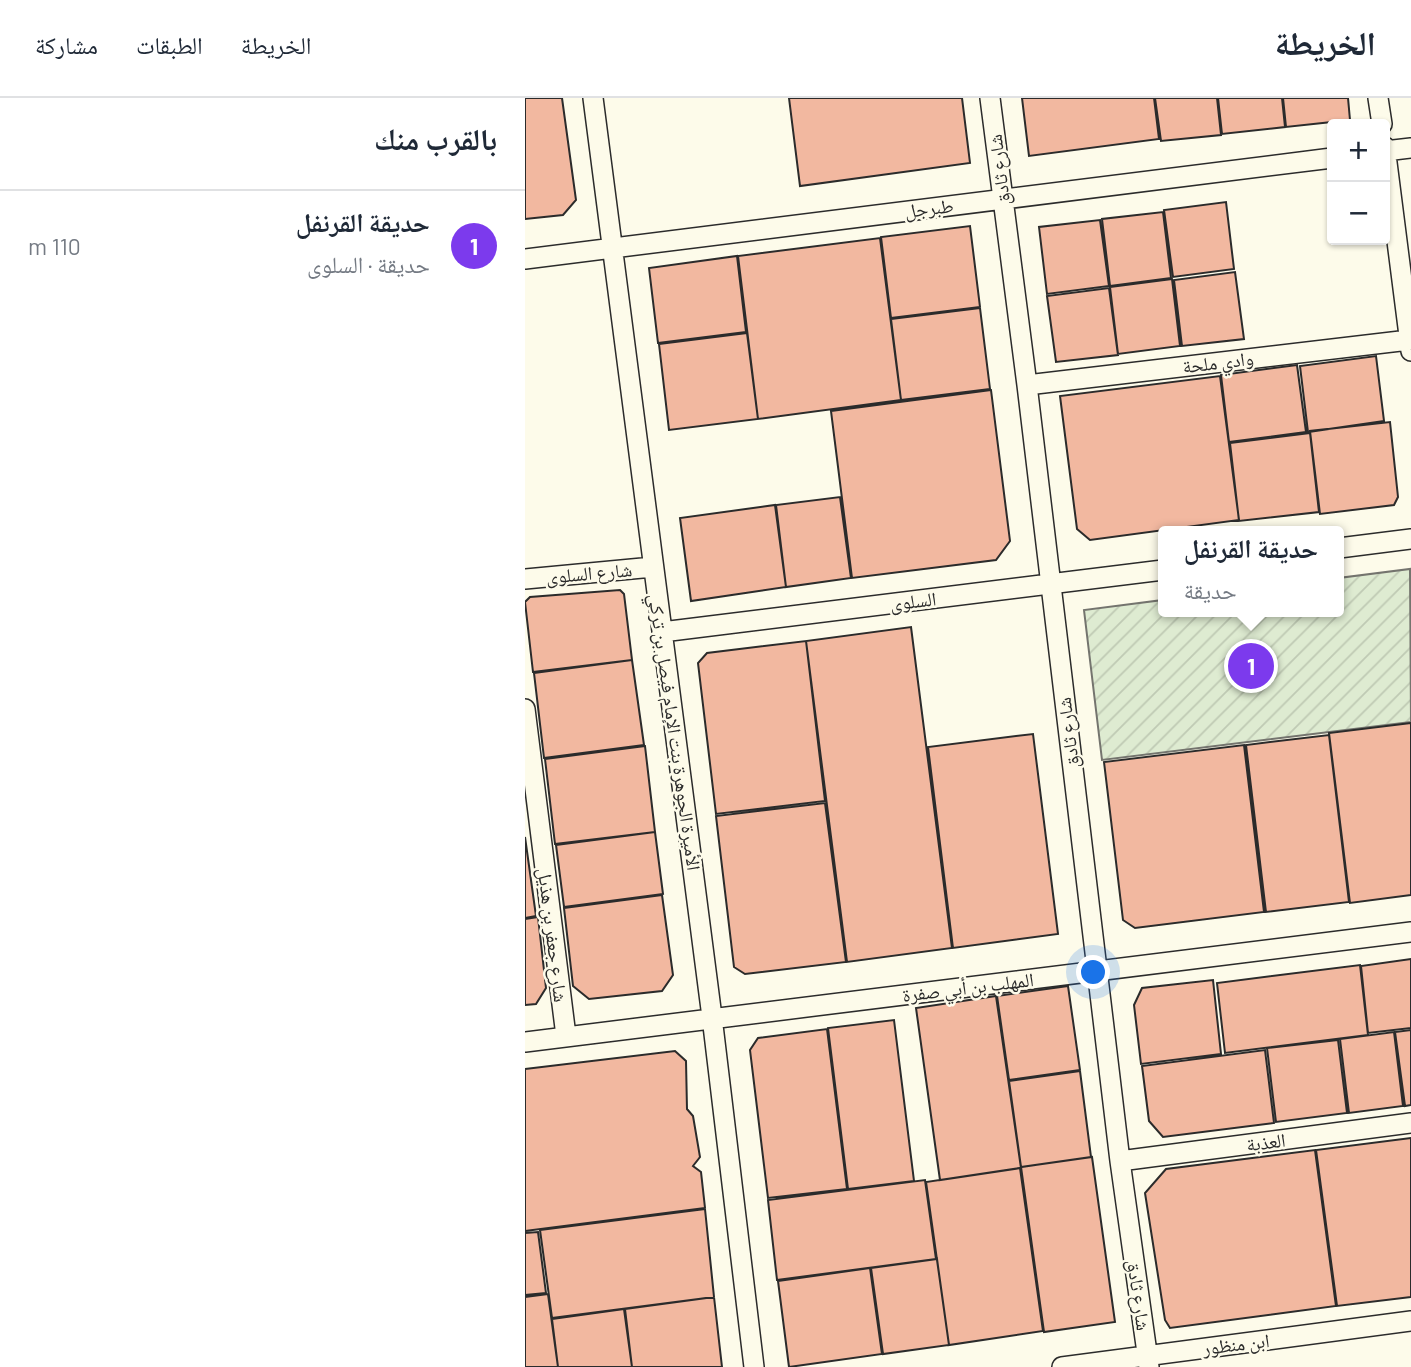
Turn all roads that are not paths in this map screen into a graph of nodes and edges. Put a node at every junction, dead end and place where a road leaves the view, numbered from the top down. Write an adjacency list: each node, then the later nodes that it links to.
1 (593, 98): 10 (street, الأميرة الجوهرة بنت الإمام فيصل بن تركي)
2 (990, 98): 9 (street, شارع ثادق)
3 (1378, 98): 4 (street)
4 (1381, 119)
5 (1411, 148): 6 (street)
6 (1390, 150)
7 (1327, 159): 9 (street, طبرجل)
8 (1389, 182): 12 (street)
9 (1002, 198): 10 (street, طبرجل); 13 (street, شارع ثادق)
10 (613, 247): 11 (street, طبرجل); 16 (street, الأميرة الجوهرة بنت الإمام فيصل بن تركي)
11 (525, 259)
12 (1410, 346): 13 (street, وادي ملحة)
13 (1027, 385): 19 (street, شارع ثادق)
14 (1411, 539): 15 (street)
15 (1344, 547)
16 (653, 567): 18 (street, شارع السلوى); 20 (street, الأميرة الجوهرة بنت الإمام فيصل بن تركي)
17 (1158, 571): 19 (street, السلوى)
18 (525, 579)
19 (1050, 583): 20 (street, السلوى); 23 (street, شارع ثادق)
20 (662, 632): 24 (street, الأميرة الجوهرة بنت الإمام فيصل بن تركي)
21 (525, 709): 25 (street, شارع جعفر بن هذيل)
22 (1411, 933): 23 (street, المهلب بن أبي صفرة)
23 (1097, 972): 24 (street, المهلب بن أبي صفرة); 28 (street, شارع ثادق)
24 (712, 1017): 25 (street, المهلب بن أبي صفرة); 31 (street, الأميرة الجوهرة بنت الإمام فيصل بن تركي)
25 (566, 1036): 26 (street, المهلب بن أبي صفرة)
26 (525, 1042)
27 (1411, 1123): 28 (street, العذبة)
28 (1120, 1161): 30 (street, شارع ثادق)
29 (1411, 1321): 30 (street, ابن منظور)
30 (1148, 1361): 32 (street, ابن منظور)
31 (754, 1367)
32 (1062, 1367)

